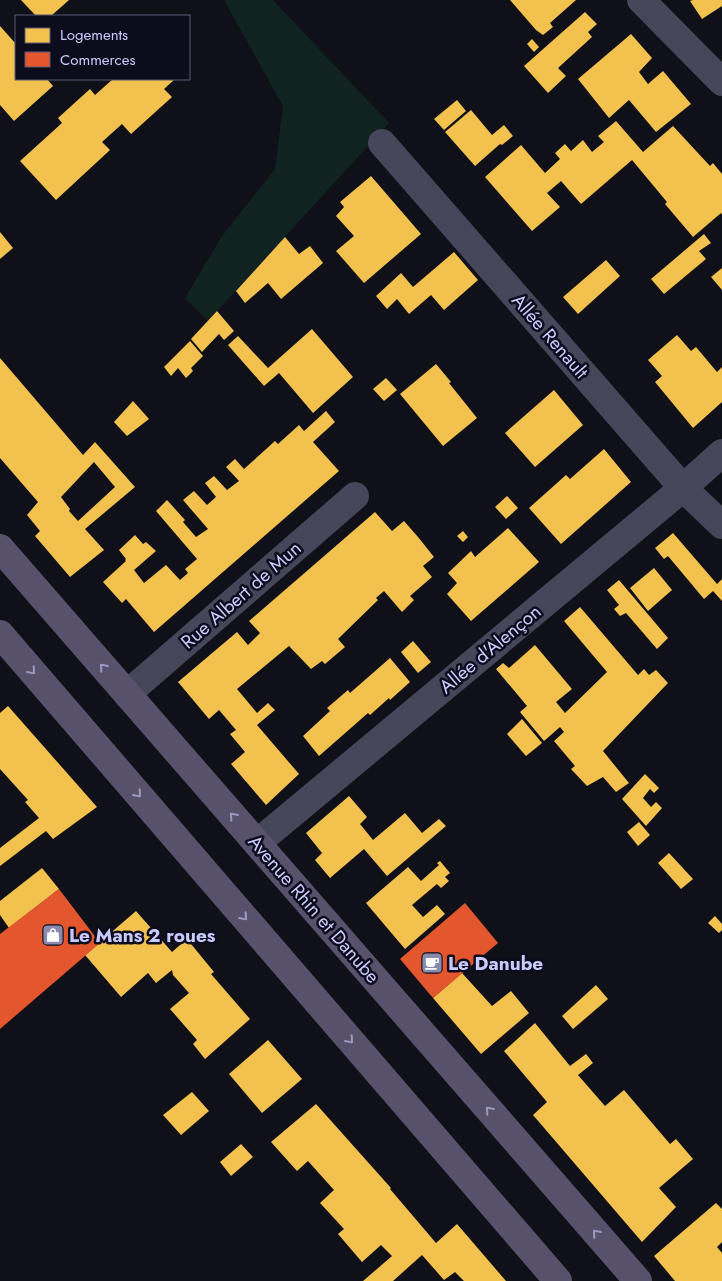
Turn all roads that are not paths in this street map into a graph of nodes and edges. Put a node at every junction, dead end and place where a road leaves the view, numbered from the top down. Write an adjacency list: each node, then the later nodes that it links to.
1 (641, 0): 2 (street)
2 (722, 82)
3 (382, 143): 5 (street, Allée Renault)
4 (722, 453): 5 (street, Allée d'Alençon)
5 (683, 488): 7 (street, Allée Renault); 11 (street, Allée d'Alençon)
6 (355, 496): 10 (street, Rue Albert de Mun)
7 (722, 525)
8 (0, 548): 10 (main road, Avenue Rhin et Danube, one-way to 8)
9 (0, 634): 13 (main road, one-way to 13)
10 (127, 694): 11 (main road, Avenue Rhin et Danube, one-way to 10)
11 (257, 843): 12 (main road, Avenue Rhin et Danube, one-way to 11)
12 (633, 1275)
13 (558, 1281)

